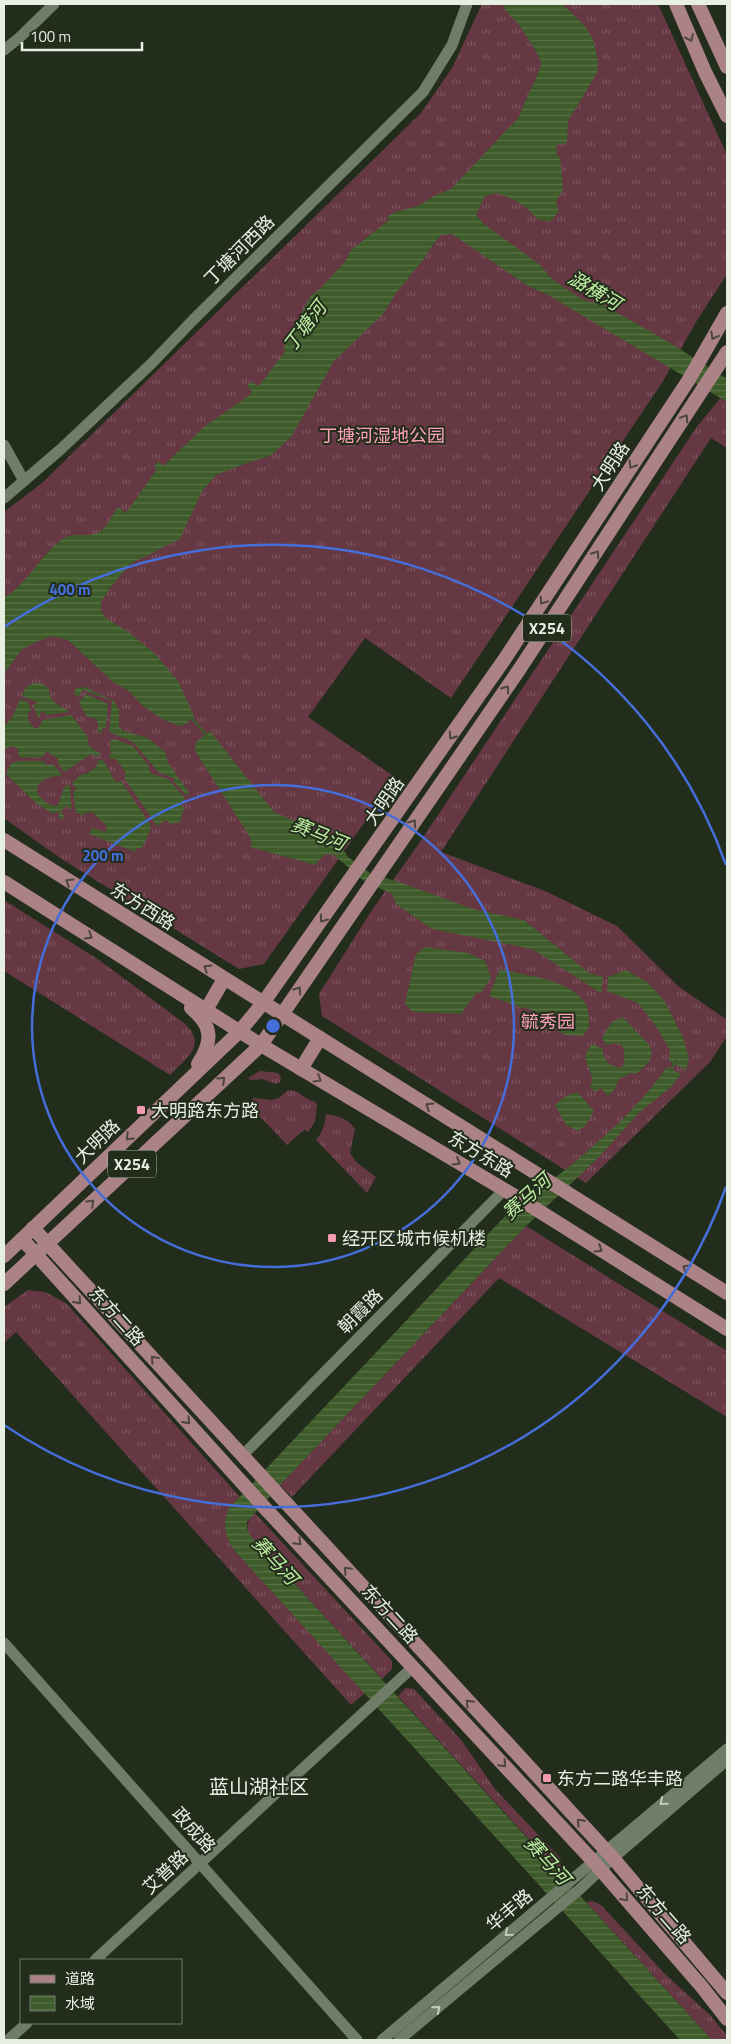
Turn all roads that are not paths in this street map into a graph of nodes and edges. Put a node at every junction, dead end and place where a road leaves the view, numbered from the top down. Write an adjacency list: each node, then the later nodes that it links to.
1 (54, 4): 5 (street)
2 (467, 4): 11 (street, 丁塘河西路)
3 (676, 4): 7 (main road, one-way to 7)
4 (698, 4): 6 (main road)
5 (4, 50)
6 (727, 67)
7 (727, 116)
8 (727, 313): 17 (main road, 大明路 / X254, one-way to 17)
9 (727, 352): 19 (main road, 大明路 / X254, one-way to 9)
10 (4, 445): 11 (street)
11 (24, 481): 12 (street, 丁塘河西路)
12 (4, 498)
13 (4, 840): 15 (main road, 东方西路, one-way to 13)
14 (4, 882): 16 (main road, one-way to 16)
15 (224, 979): 17 (main road, 东方西路); 18 (main road)
16 (160, 981): 18 (main road); 24 (main road)
17 (263, 1003): 19 (main road, 东方东路); 20 (main road, 大明路 / X254)
18 (206, 1010): 20 (main road)
19 (282, 1014): 21 (main road, 东方东路); 22 (main road, 大明路 / X254)
20 (240, 1031): 22 (main road, 东方东路); 24 (main road, 大明路 / X254)
21 (320, 1038): 23 (main road); 35 (main road, 东方东路, one-way to 21)
22 (261, 1045): 23 (main road, 东方东路); 26 (main road, 大明路 / X254, one-way to 22)
23 (301, 1069): 25 (main road, 东方东路, one-way to 25)
24 (185, 1083): 27 (main road, 大明路 / X254, one-way to 27)
25 (509, 1193): 36 (main road, 东方东路, one-way to 36); 37 (street, 朝霞路)
26 (70, 1222): 29 (main road, 大明路 / X254); 32 (main road)
27 (33, 1228): 28 (main road, 大明路 / X254); 29 (main road, 东方二路)
28 (22, 1239): 30 (main road, 东方二路); 31 (main road, 大明路 / X254)
29 (48, 1243): 30 (main road, 大明路 / X254); 32 (main road, 东方二路)
30 (35, 1255): 33 (main road, 大明路 / X254); 34 (main road, 东方二路)
31 (4, 1256)
32 (67, 1264): 37 (main road, 东方二路, one-way to 32)
33 (9, 1279): 34 (main road)
34 (60, 1281): 39 (main road, 东方二路, one-way to 39)
35 (727, 1294)
36 (727, 1329)
37 (242, 1456): 42 (main road, 东方二路, one-way to 37)
38 (4, 1643): 43 (street, 政成路)
39 (413, 1666): 43 (street, 艾普路); 44 (main road, 东方二路, one-way to 44)
40 (727, 1749): 42 (street, 华丰路, one-way to 42)
41 (727, 1760): 42 (street, 华丰路)
42 (609, 1854): 44 (street, 华丰路); 46 (main road, 东方二路)
43 (200, 1863): 45 (street, 艾普路); 50 (street, 政成路)
44 (597, 1866): 47 (main road, 东方二路, one-way to 47); 51 (street, 华丰路, one-way to 51); 52 (street, 华丰路, one-way to 44)
45 (96, 1959)
46 (727, 1993)
47 (727, 2019)
48 (26, 2024): 49 (street)
49 (8, 2040)
50 (357, 2040)
51 (382, 2040)
52 (400, 2040)

